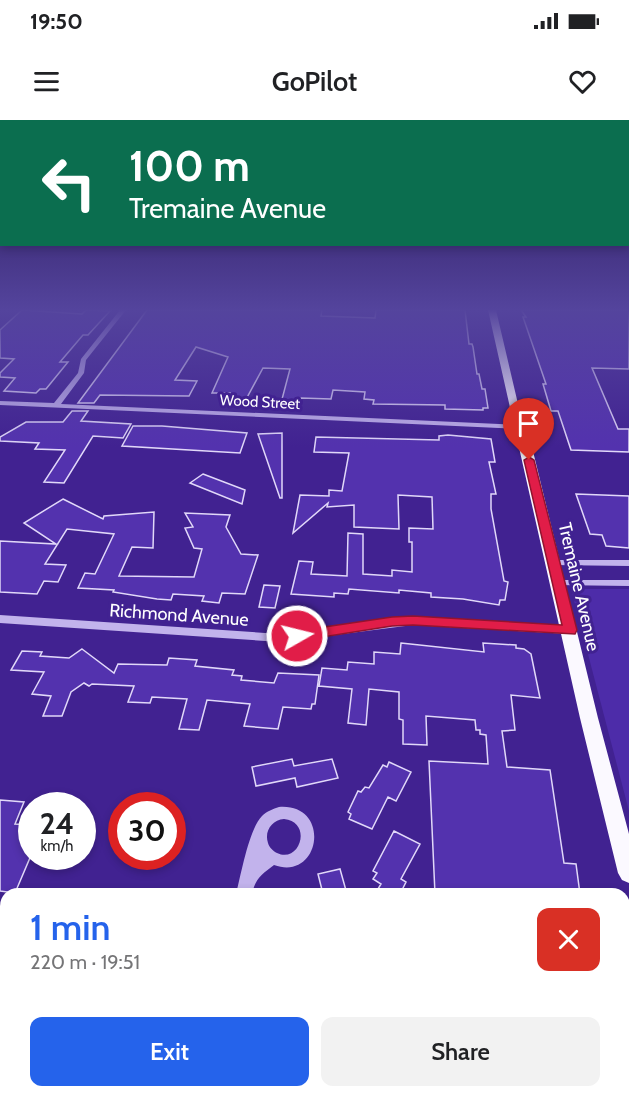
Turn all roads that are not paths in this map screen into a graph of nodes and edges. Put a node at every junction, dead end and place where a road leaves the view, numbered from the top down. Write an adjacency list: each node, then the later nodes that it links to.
1 (86, 356): 4 (street)
2 (503, 356): 5 (main road, Tremaine Avenue)
3 (0, 403): 4 (street, Wood Street)
4 (56, 406): 5 (street, Wood Street)
5 (519, 427): 6 (main road, Tremaine Avenue)
6 (555, 563): 7 (street); 8 (main road, Tremaine Avenue)
7 (629, 563)
8 (559, 583): 9 (street); 11 (main road, Tremaine Avenue)
9 (629, 583)
10 (0, 619): 11 (street, Richmond Avenue)
11 (570, 630): 14 (main road, Tremaine Avenue)
12 (259, 833): 13 (street); 13 (street); 15 (street)
13 (272, 858): 16 (street)
14 (629, 873)
15 (245, 888)
16 (246, 888)

